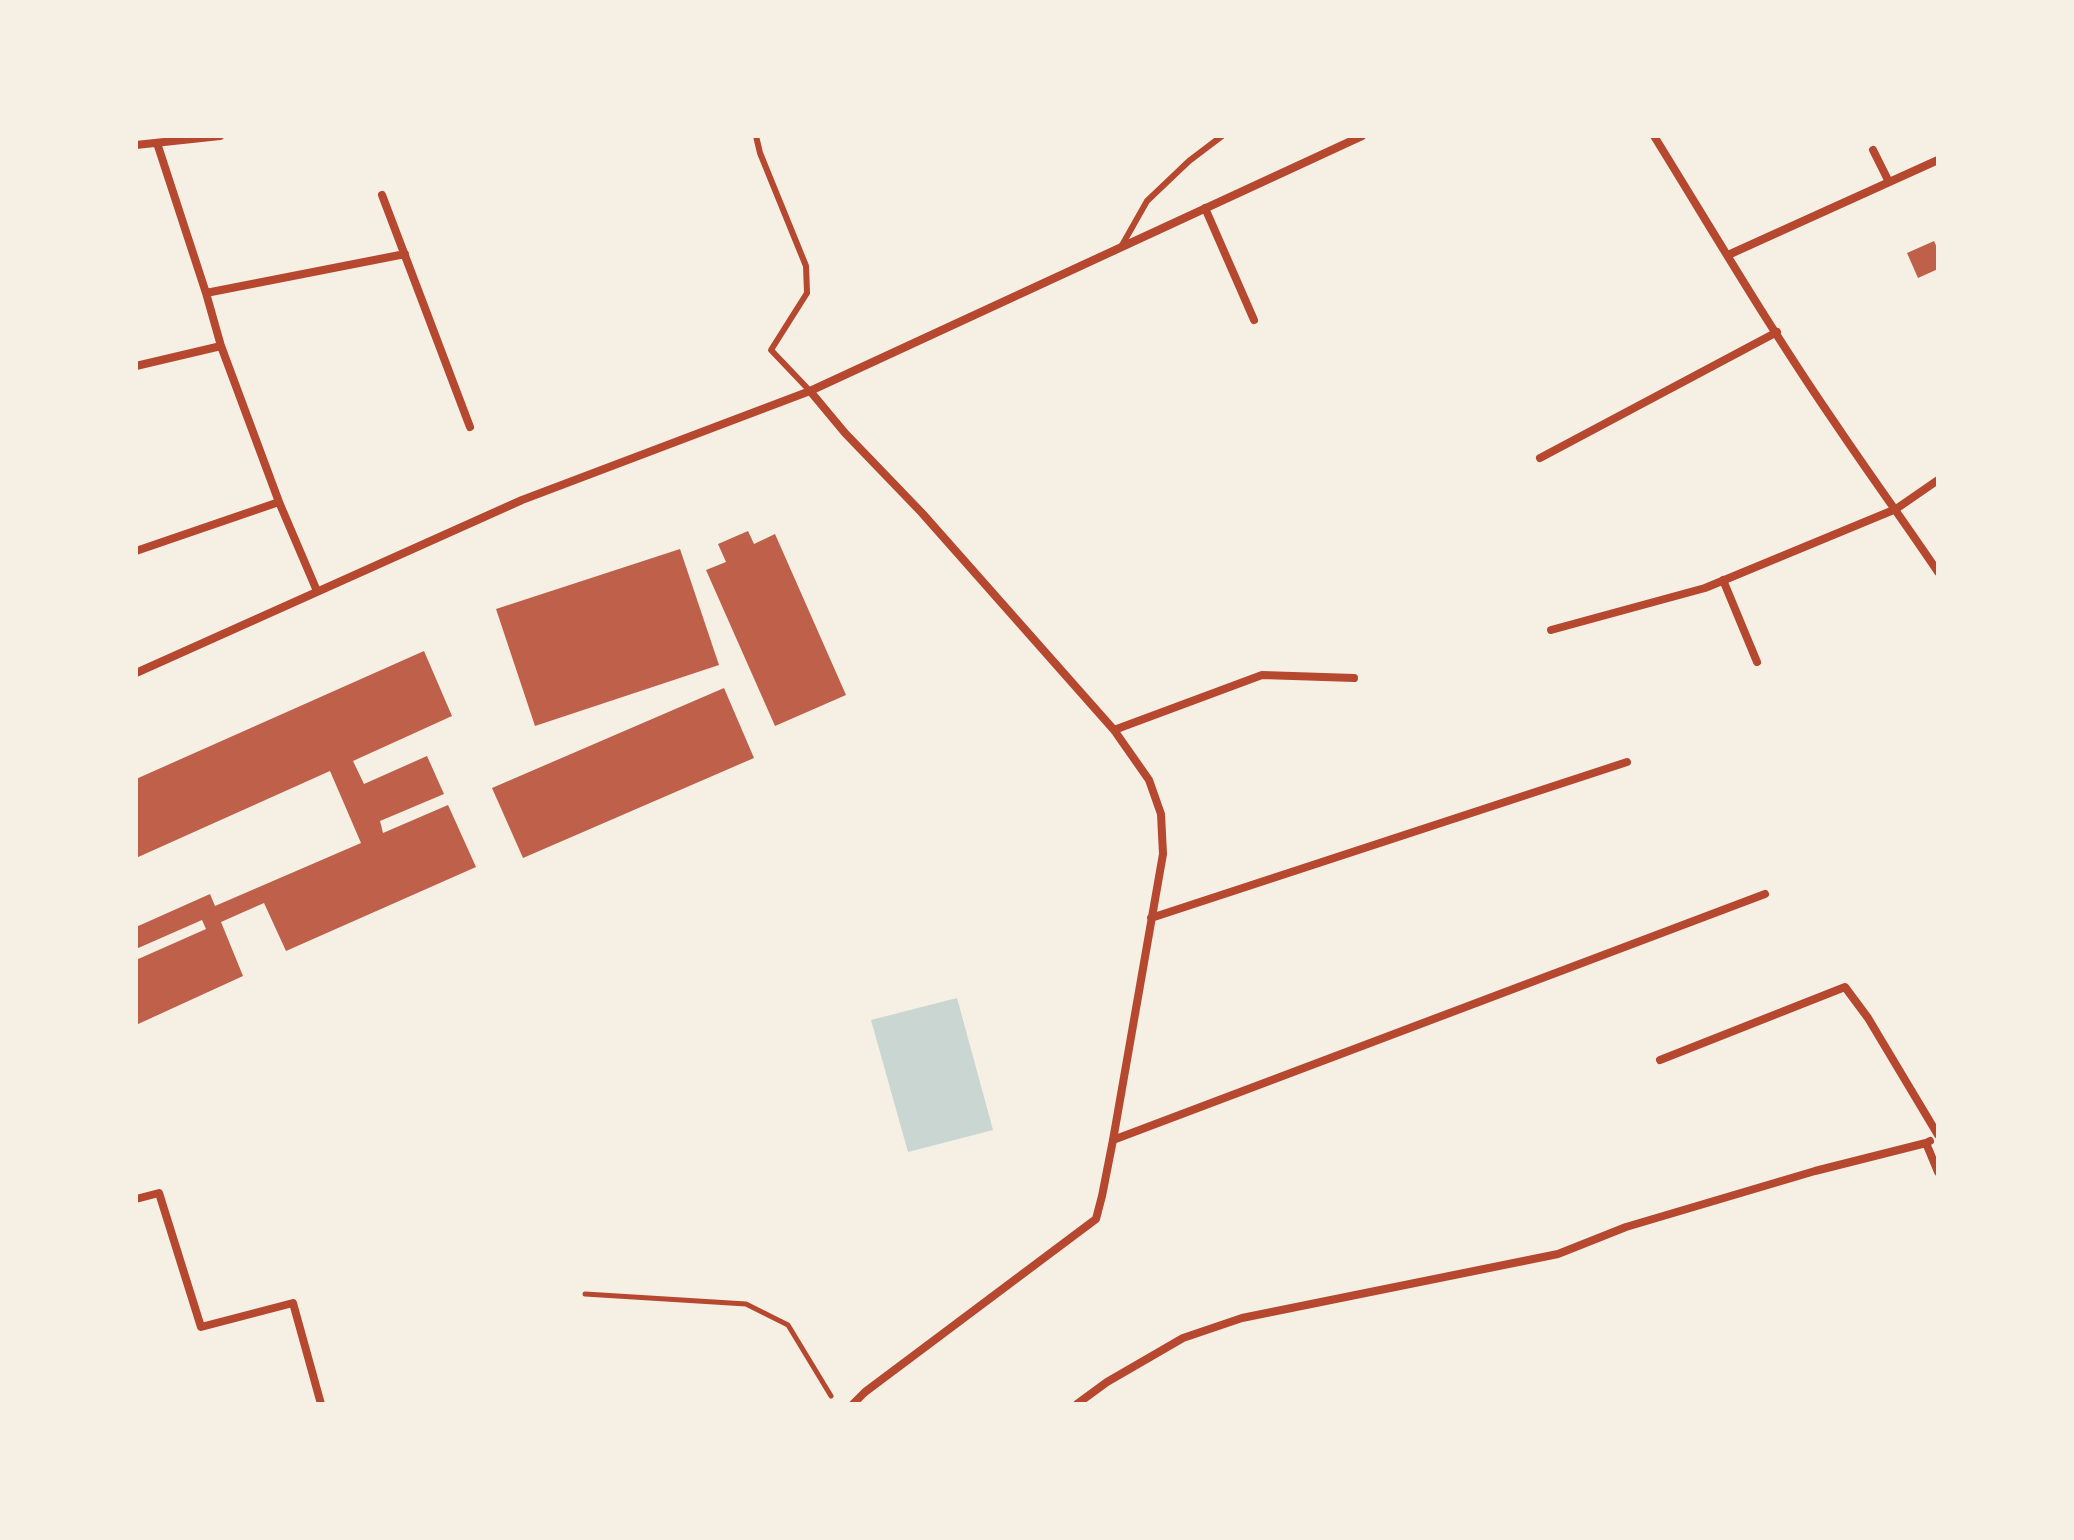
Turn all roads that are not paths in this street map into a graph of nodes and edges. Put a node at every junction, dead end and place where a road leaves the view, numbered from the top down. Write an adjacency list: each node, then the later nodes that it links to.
1 (220, 136): 7 (street)
2 (756, 136): 21 (lane)
3 (1222, 136): 13 (lane)
4 (1362, 136): 12 (street)
5 (1654, 136): 15 (street)
6 (138, 142): 7 (street)
7 (157, 143): 16 (street)
8 (1873, 150): 10 (street)
9 (1938, 160): 10 (street)
10 (1889, 182): 15 (street)
11 (382, 195): 14 (street)
12 (1205, 208): 13 (street); 17 (street)
13 (1121, 248): 21 (street)
14 (405, 254): 16 (street); 22 (street)
15 (1728, 255): 18 (street)
16 (206, 293): 19 (street)
17 (1254, 320)
18 (1777, 332): 23 (street); 26 (street)
19 (221, 346): 20 (street); 25 (street)
20 (137, 363)
21 (810, 391): 30 (street); 35 (street)
22 (470, 427)
23 (1540, 458)
24 (1938, 480): 26 (street)
25 (279, 502): 27 (street); 30 (street)
26 (1896, 509): 28 (street); 29 (street)
27 (136, 551)
28 (1938, 572)
29 (1723, 580): 31 (street); 32 (street)
30 (317, 591): 33 (street)
31 (1551, 630)
32 (1757, 662)
33 (136, 673)
34 (1354, 678): 35 (street)
35 (1114, 730): 38 (street)
36 (1627, 762): 38 (street)
37 (1765, 894): 41 (street)
38 (1151, 918): 41 (street)
39 (1660, 1060): 40 (street)
40 (1938, 1136): 42 (street)
41 (1113, 1140): 46 (street)
42 (1926, 1143): 43 (street); 47 (street)
43 (1938, 1172)
44 (136, 1199): 45 (street)
45 (321, 1404)
46 (853, 1404)
47 (1077, 1404)

